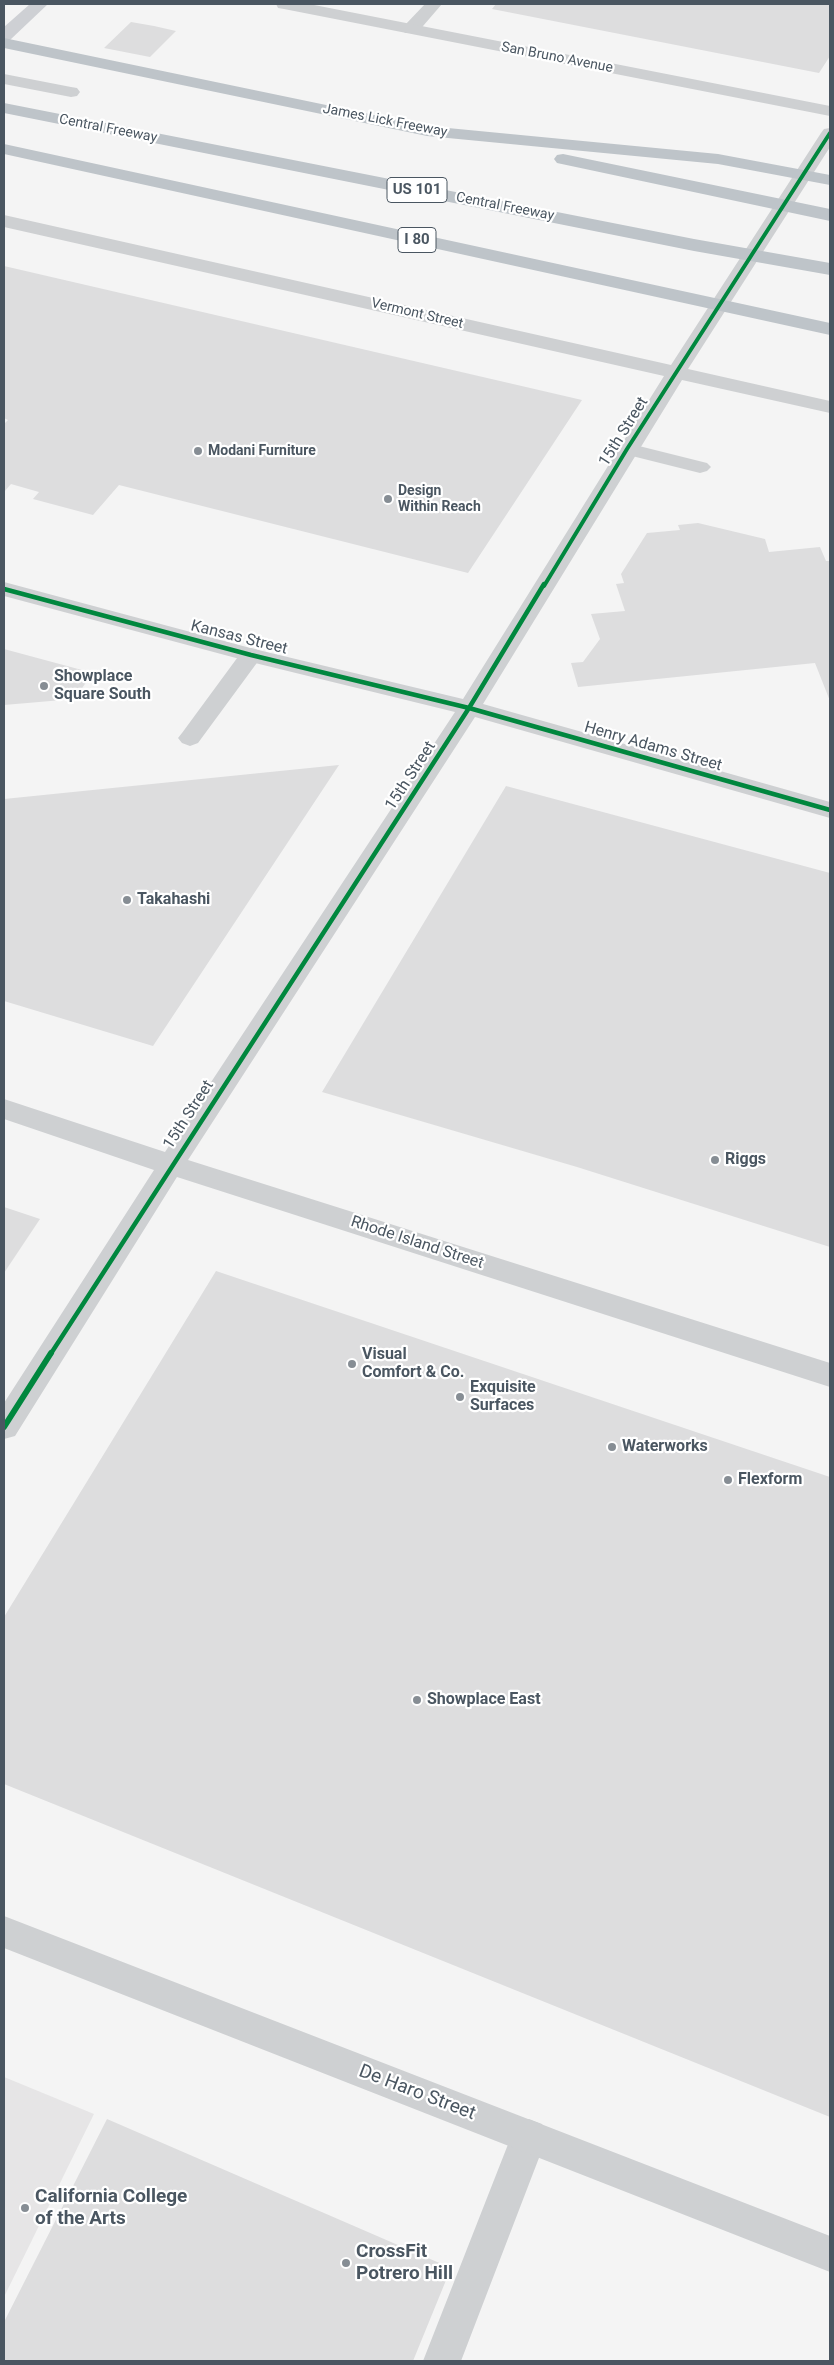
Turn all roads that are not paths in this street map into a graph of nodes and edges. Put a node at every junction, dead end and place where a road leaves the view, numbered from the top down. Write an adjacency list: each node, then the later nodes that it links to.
1 (40, 4): 6 (main road)
2 (284, 4): 4 (street, San Bruno Avenue)
3 (434, 4): 5 (street)
4 (321, 7): 5 (street, San Bruno Avenue)
5 (411, 29): 11 (street, San Bruno Avenue)
6 (4, 36)
7 (4, 43): 12 (highway, James Lick Freeway)
8 (4, 79): 9 (street)
9 (71, 92)
10 (4, 108): 18 (highway, Central Freeway / US 101)
11 (830, 111)
12 (427, 131): 15 (highway, James Lick Freeway); 16 (highway)
13 (830, 133): 20 (street, 15th Street)
14 (4, 149): 19 (highway, I 80)
15 (830, 180)
16 (830, 215)
17 (4, 221): 20 (street, Vermont Street)
18 (830, 269)
19 (830, 329)
20 (676, 372): 21 (street, Vermont Street); 22 (street, 15th Street)
21 (830, 406)
22 (627, 449): 23 (street); 26 (street, 15th Street)
23 (700, 467)
24 (4, 589): 25 (street, Kansas Street)
25 (251, 655): 26 (street, Kansas Street); 27 (street)
26 (469, 708): 28 (street, Henry Adams Street); 30 (street, 15th Street)
27 (190, 738)
28 (830, 810)
29 (4, 1109): 30 (street, Rhode Island Street)
30 (171, 1164): 31 (street, Rhode Island Street); 32 (street, 15th Street)
31 (830, 1375)
32 (4, 1427)
33 (4, 1932): 34 (street, De Haro Street)
34 (529, 2137): 35 (street, De Haro Street); 36 (street)
35 (830, 2254)
36 (442, 2361)

